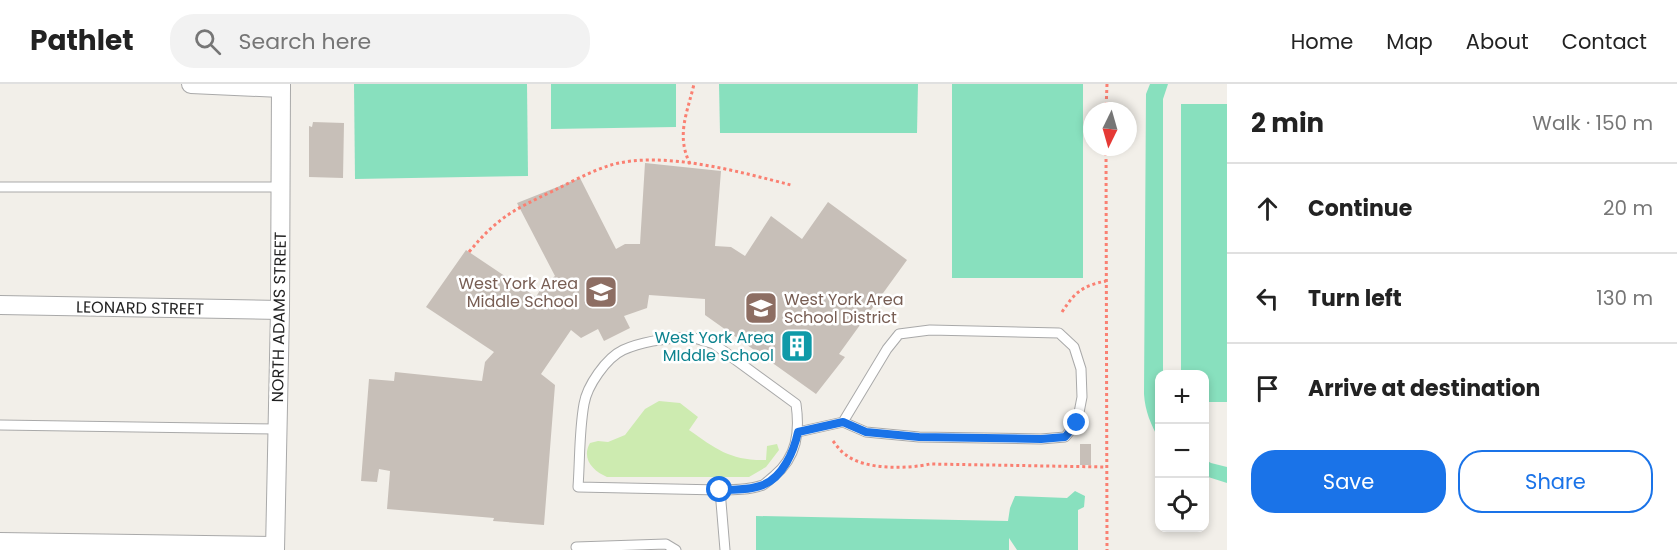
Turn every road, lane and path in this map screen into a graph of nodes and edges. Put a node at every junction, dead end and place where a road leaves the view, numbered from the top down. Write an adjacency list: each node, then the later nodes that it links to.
1 (191, 84): 4 (street)
2 (694, 84): 7 (path)
3 (1107, 84): 5 (path)
4 (281, 86): 10 (street, NORTH ADAMS STREET)
5 (1106, 102)
6 (1106, 156): 12 (path)
7 (690, 164): 8 (path); 11 (path)
8 (791, 185)
9 (0, 187): 10 (lane)
10 (281, 187): 14 (street, NORTH ADAMS STREET)
11 (469, 252)
12 (1106, 281): 15 (path); 21 (path)
13 (0, 305): 14 (street, LEONARD STREET)
14 (280, 310): 18 (street, NORTH ADAMS STREET)
15 (1062, 312)
16 (843, 422): 16 (lane); 19 (lane)
17 (0, 425): 18 (lane)
18 (278, 429): 25 (street, NORTH ADAMS STREET)
19 (798, 432): 22 (lane); 22 (lane)
20 (833, 441): 21 (path)
21 (1106, 467): 29 (path)
22 (720, 490): 28 (lane)
23 (0, 542): 25 (street)
24 (576, 547): 26 (lane)
25 (275, 548)
26 (628, 548): 27 (lane)
27 (676, 550)
28 (725, 550)
29 (1107, 550)

